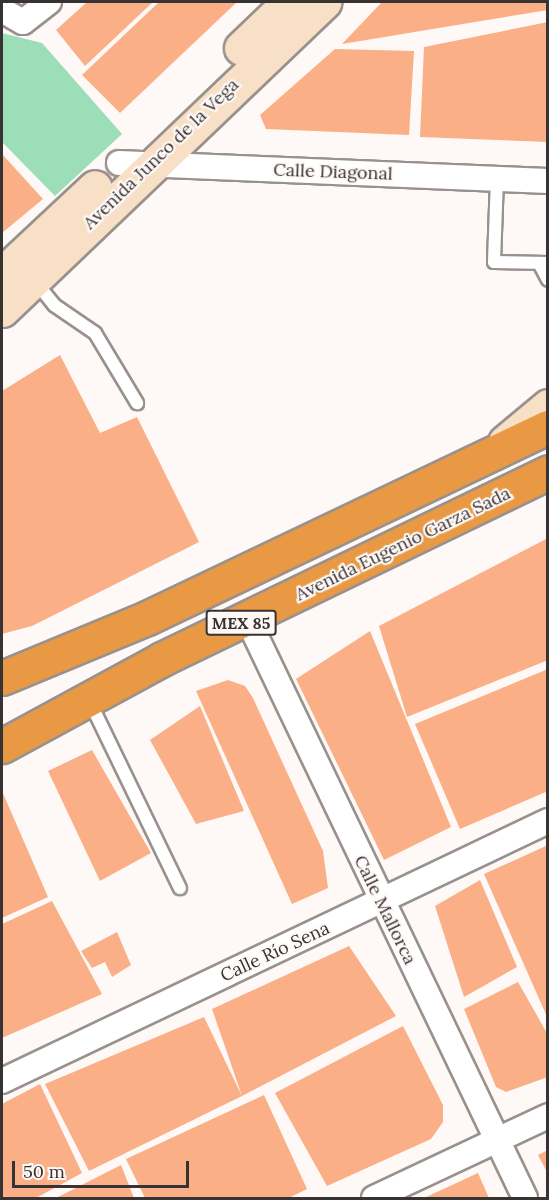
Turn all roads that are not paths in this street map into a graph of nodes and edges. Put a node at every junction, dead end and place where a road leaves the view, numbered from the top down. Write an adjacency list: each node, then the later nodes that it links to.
1 (49, 2): 4 (street)
2 (289, 2): 5 (street, Avenida Junco de la Vega)
3 (324, 2): 5 (street, Avenida Junco de la Vega)
4 (2, 10)
5 (134, 164): 6 (street, Calle Diagonal); 9 (street, Avenida Junco de la Vega)
6 (497, 179): 7 (street, Calle Diagonal); 8 (lane)
7 (548, 181)
8 (543, 263): 10 (lane)
9 (17, 276): 11 (street, Avenida Junco de la Vega); 12 (lane)
10 (548, 280)
11 (2, 310)
12 (137, 404)
13 (548, 406): 15 (street)
14 (548, 427): 15 (highway, MEX 85)
15 (493, 453): 20 (highway, MEX 85)
16 (548, 472): 18 (highway, Avenida Eugenio Garza Sada / MEX 85)
17 (548, 488): 18 (street)
18 (483, 505): 19 (highway, Avenida Eugenio Garza Sada / MEX 85)
19 (248, 620): 21 (highway, Avenida Eugenio Garza Sada / MEX 85); 25 (street, Calle Mallorca)
20 (6, 679)
21 (88, 699): 22 (highway, Avenida Eugenio Garza Sada / MEX 85); 24 (lane)
22 (2, 746)
23 (548, 821): 25 (street, Calle Río Sena)
24 (180, 888)
25 (381, 902): 26 (street, Calle Río Sena); 28 (street, Calle Mallorca)
26 (2, 1082)
27 (548, 1116): 28 (street)
28 (497, 1140): 29 (street); 30 (street, Calle Mallorca)
29 (374, 1198)
30 (525, 1198)

